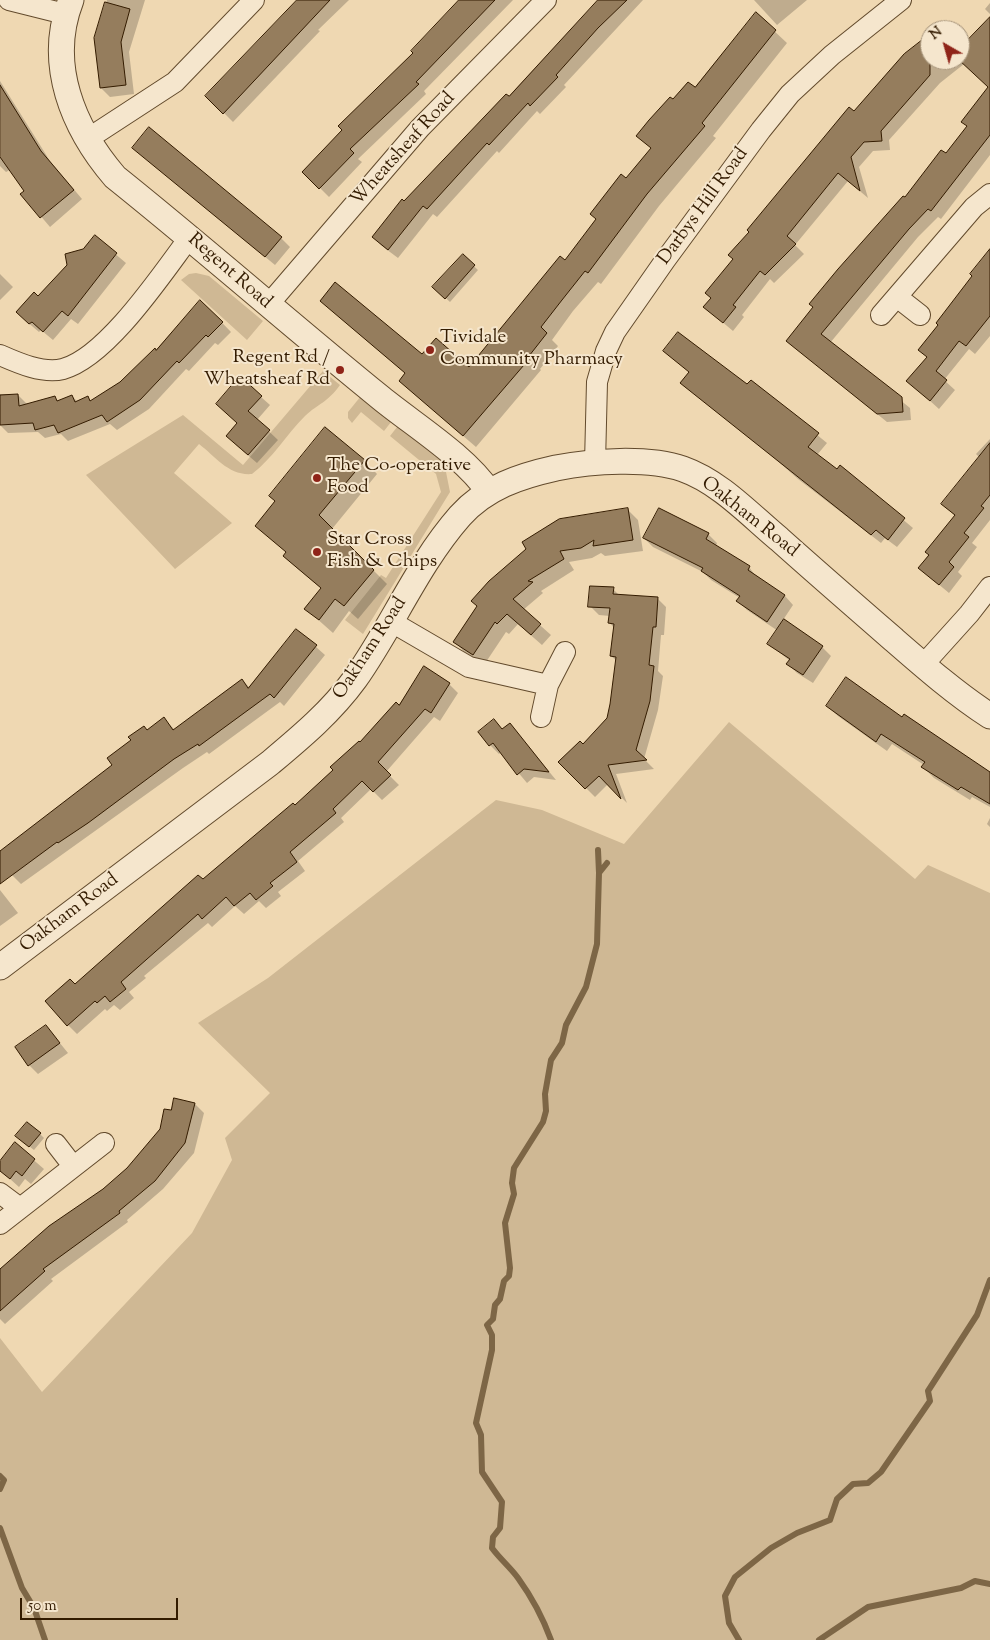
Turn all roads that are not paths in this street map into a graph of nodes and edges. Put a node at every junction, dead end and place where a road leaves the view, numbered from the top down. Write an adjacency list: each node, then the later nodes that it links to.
1 (9, 0): 5 (street)
2 (254, 0): 6 (street)
3 (546, 0): 10 (street, Wheatsheaf Road)
4 (901, 0): 14 (street, Darbys Hill Road)
5 (68, 7): 6 (street, Regent Road)
6 (86, 140): 8 (street, Regent Road)
7 (990, 194): 9 (street)
8 (190, 238): 10 (street, Regent Road); 13 (street)
9 (897, 297): 11 (street); 12 (street)
10 (268, 305): 15 (street, Regent Road)
11 (881, 314)
12 (920, 315)
13 (0, 355)
14 (595, 463): 15 (street, Oakham Road); 19 (street, Oakham Road)
15 (489, 492): 17 (street, Oakham Road)
16 (990, 587): 19 (street)
17 (390, 620): 20 (street); 23 (street, Oakham Road)
18 (565, 652): 20 (street)
19 (923, 665): 21 (street, Oakham Road)
20 (548, 685): 22 (street)
21 (990, 716)
22 (541, 717)
23 (0, 967)
24 (104, 1142): 26 (street)
25 (56, 1144): 26 (street)
26 (72, 1166): 28 (street)
27 (0, 1192): 28 (street)
28 (20, 1208): 29 (street)
29 (0, 1224)

